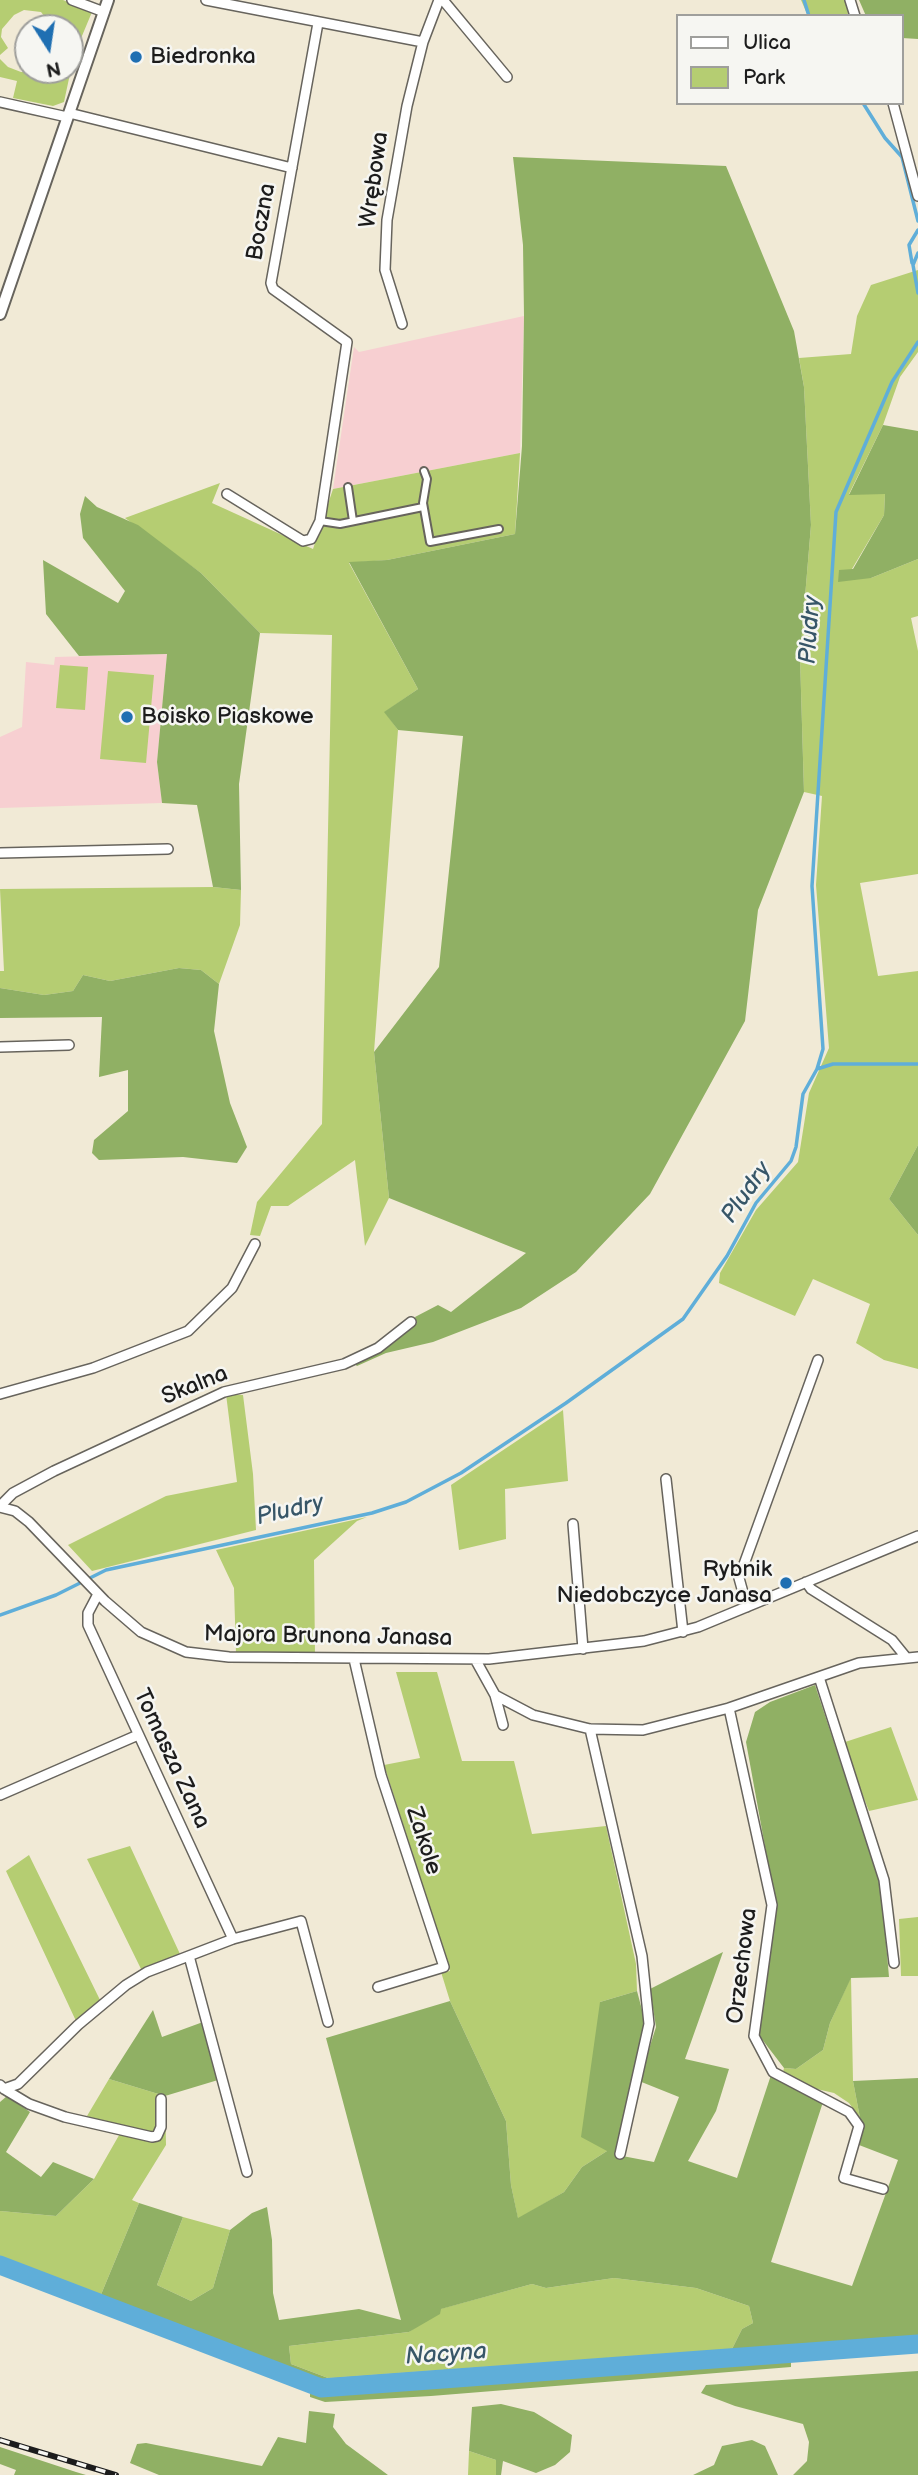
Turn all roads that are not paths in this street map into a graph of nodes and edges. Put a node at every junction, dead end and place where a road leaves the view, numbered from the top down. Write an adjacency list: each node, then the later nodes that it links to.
1 (72, 0): 6 (street)
2 (108, 0): 6 (street)
3 (206, 0): 5 (street)
4 (441, 0): 8 (street, Wrębowa); 9 (street, Wrębowa)
5 (224, 2): 7 (street)
6 (104, 12): 12 (street)
7 (318, 23): 8 (street); 13 (street)
8 (423, 42): 16 (street, Wrębowa)
9 (507, 77)
10 (0, 102): 12 (street, Boczna)
11 (894, 105): 14 (street)
12 (68, 115): 13 (street, Boczna); 15 (street)
13 (292, 168): 21 (street, Boczna)
14 (918, 196)
15 (0, 314)
16 (402, 324)
17 (424, 471): 20 (street)
18 (348, 487): 22 (street)
19 (227, 494): 21 (street)
20 (423, 507): 22 (street); 23 (street)
21 (320, 521): 22 (street)
22 (353, 521)
23 (499, 529)
24 (168, 849): 25 (street)
25 (0, 853)
26 (69, 1045): 27 (street)
27 (0, 1048)
28 (255, 1244): 31 (street)
29 (411, 1322): 33 (street, Skalna)
30 (818, 1360): 38 (street)
31 (0, 1394)
32 (666, 1479): 39 (street)
33 (0, 1506): 37 (street, Majora Brunona Janasa)
34 (573, 1524): 40 (street)
35 (918, 1536): 36 (street, Majora Brunona Janasa)
36 (806, 1582): 38 (street, Majora Brunona Janasa); 41 (street)
37 (95, 1591): 43 (street, Majora Brunona Janasa); 50 (street, Tomasza Zana)
38 (747, 1607): 39 (street, Majora Brunona Janasa)
39 (683, 1632): 40 (street, Majora Brunona Janasa)
40 (583, 1648): 44 (street, Majora Brunona Janasa)
41 (905, 1656): 42 (street); 45 (street)
42 (918, 1656)
43 (354, 1658): 44 (street, Majora Brunona Janasa); 55 (street, Zakole)
44 (475, 1659): 46 (street)
45 (819, 1677): 47 (street); 54 (street)
46 (495, 1695): 48 (street); 49 (street)
47 (729, 1707): 49 (street); 61 (street, Orzechowa)
48 (503, 1725)
49 (590, 1729): 59 (street)
50 (138, 1735): 51 (street); 52 (street, Tomasza Zana)
51 (0, 1795)
52 (233, 1938): 53 (street); 56 (street)
53 (189, 1955): 57 (street); 60 (street)
54 (894, 1963)
55 (379, 1987)
56 (328, 2022)
57 (2, 2087): 58 (street)
58 (161, 2099)
59 (620, 2154)
60 (247, 2172)
61 (883, 2189)

